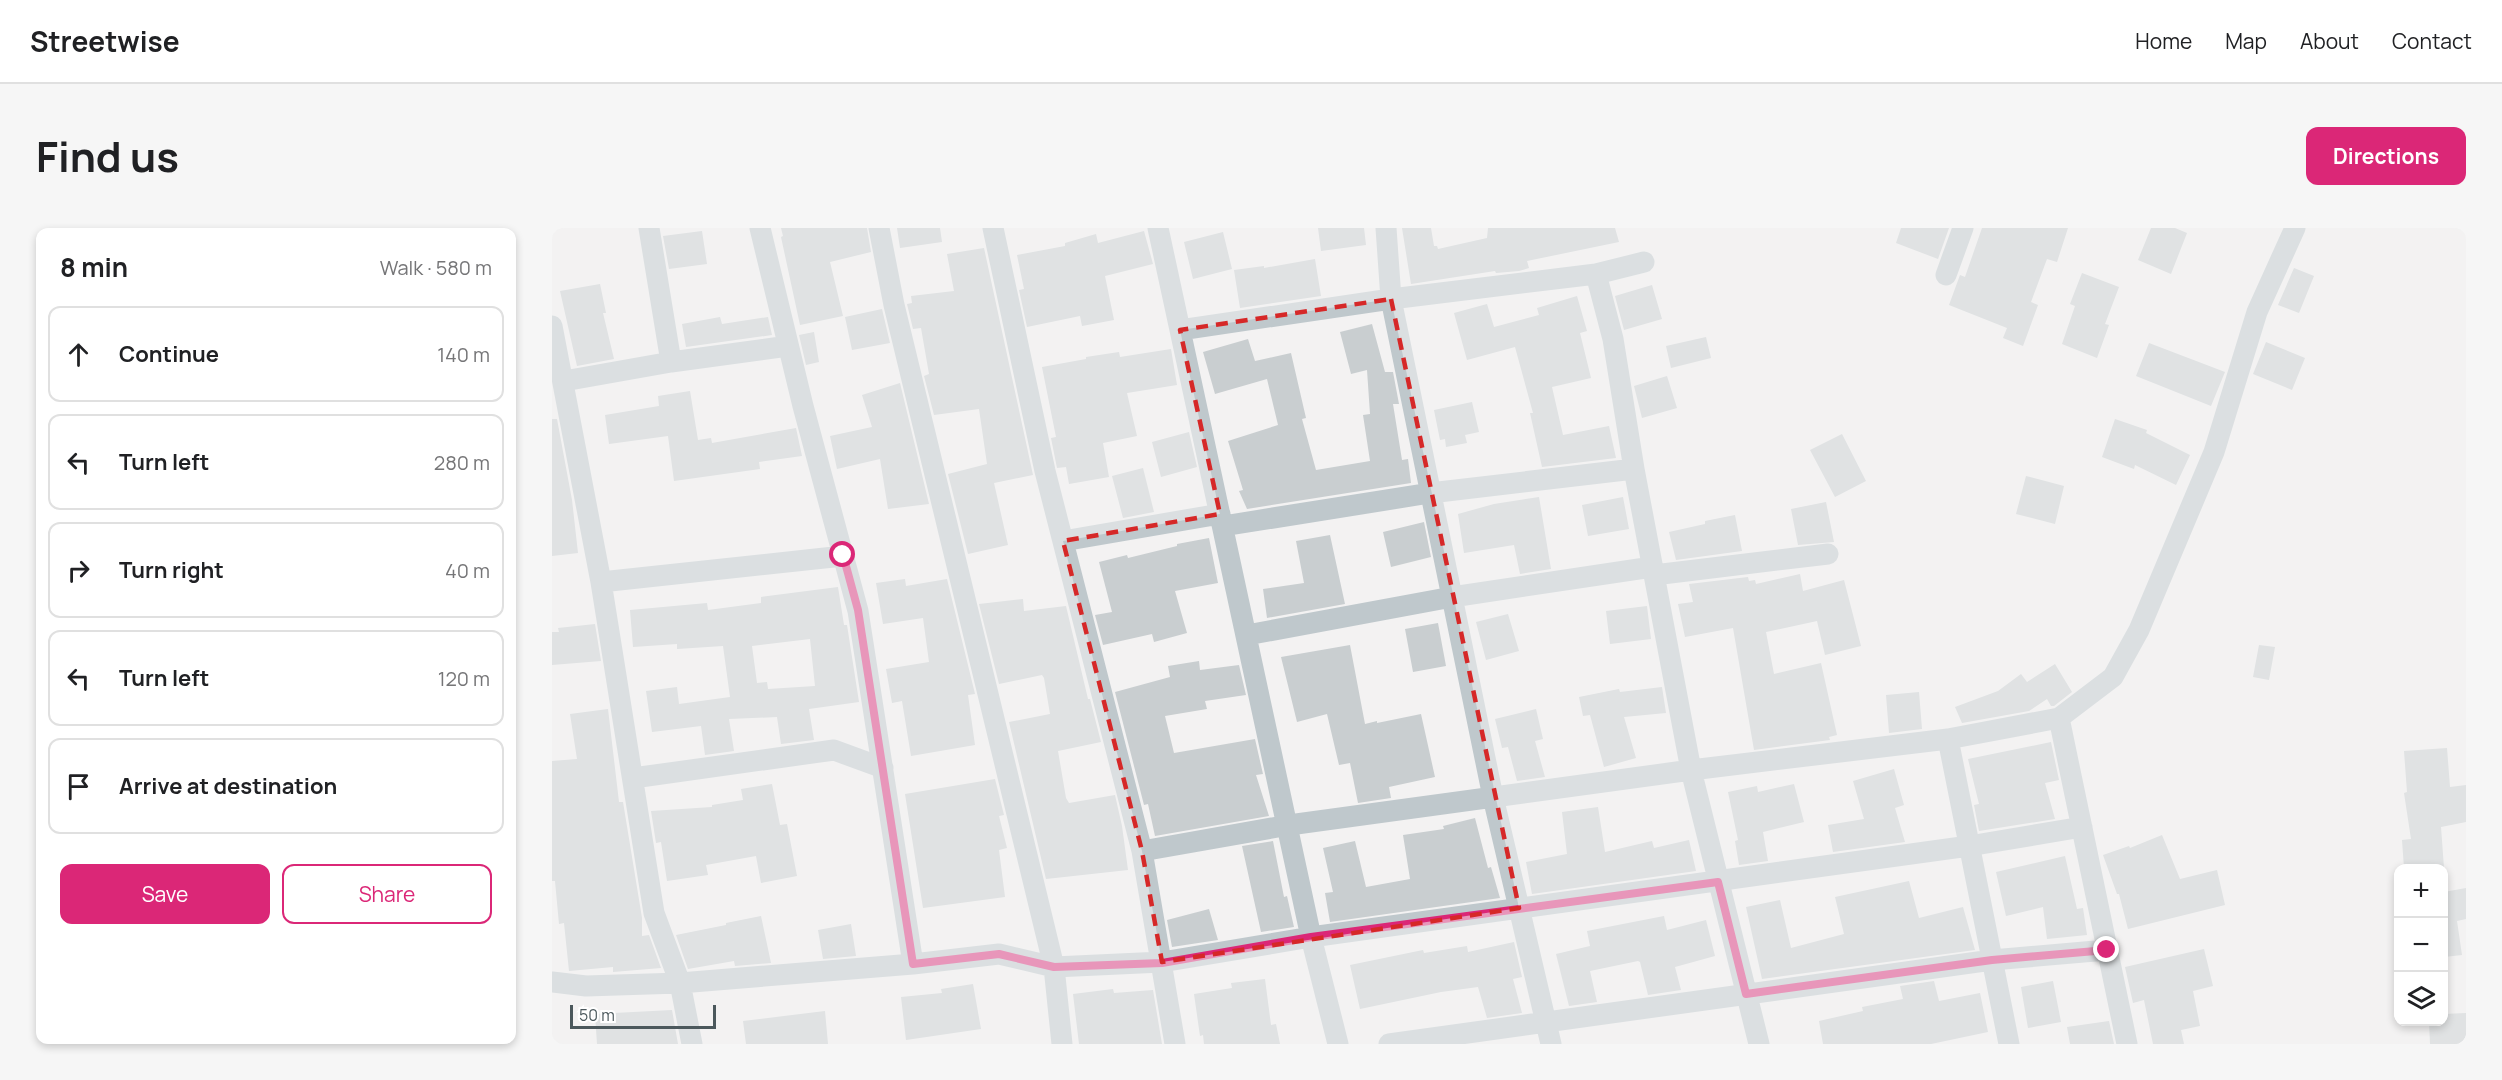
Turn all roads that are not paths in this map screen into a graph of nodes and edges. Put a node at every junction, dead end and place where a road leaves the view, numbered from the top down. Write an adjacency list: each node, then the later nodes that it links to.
1 (649, 228): 16 (street)
2 (760, 228): 15 (street)
3 (879, 228): 45 (street)
4 (993, 228): 21 (street)
5 (1158, 228): 14 (street)
6 (1386, 228): 12 (street)
7 (1963, 228): 11 (street)
8 (2295, 228): 28 (street)
9 (1644, 262): 10 (street)
10 (1596, 274): 12 (street); 18 (street)
11 (1946, 275)
12 (1391, 299): 14 (street); 19 (street)
13 (552, 326): 17 (street)
14 (1180, 330): 20 (street)
15 (788, 346): 16 (street); 23 (street)
16 (671, 362): 17 (street)
17 (564, 381): 25 (street)
18 (1634, 469): 19 (street); 24 (street)
19 (1430, 493): 20 (street); 26 (street)
20 (1222, 520): 21 (street); 27 (street)
21 (1063, 541): 37 (street)
22 (1828, 554): 24 (street)
23 (843, 555): 25 (street); 30 (street)
24 (1653, 571): 26 (street); 31 (street)
25 (601, 582): 32 (street)
26 (1452, 597): 27 (street); 33 (street)
27 (1247, 635): 34 (street)
28 (2059, 718): 29 (street); 35 (street)
29 (1948, 739): 31 (street); 36 (street)
30 (883, 768): 32 (street); 44 (street)
31 (1691, 770): 33 (street); 38 (street)
32 (633, 778): 47 (street)
33 (1493, 797): 34 (street); 39 (street)
34 (1289, 825): 37 (street); 40 (street)
35 (2082, 827): 36 (street); 41 (street)
36 (1969, 846): 38 (street); 42 (street)
37 (1142, 851): 43 (street)
38 (1718, 882): 39 (street); 48 (street)
39 (1519, 908): 40 (street); 49 (street)
40 (1311, 937): 43 (street); 53 (street)
41 (2107, 950): 42 (street); 58 (street)
42 (1992, 960): 48 (street); 57 (street)
43 (1162, 963): 45 (street); 52 (street)
44 (913, 964): 45 (street); 47 (street)
45 (1054, 967): 51 (street)
46 (553, 977): 47 (street)
47 (680, 983): 50 (street)
48 (1746, 994): 49 (street); 56 (street)
49 (1545, 1022): 54 (street); 55 (street)
50 (692, 1044)
51 (1062, 1044)
52 (1175, 1044)
53 (1338, 1044)
54 (1389, 1044)
55 (1551, 1044)
56 (1759, 1044)
57 (2009, 1044)
58 (2127, 1044)

